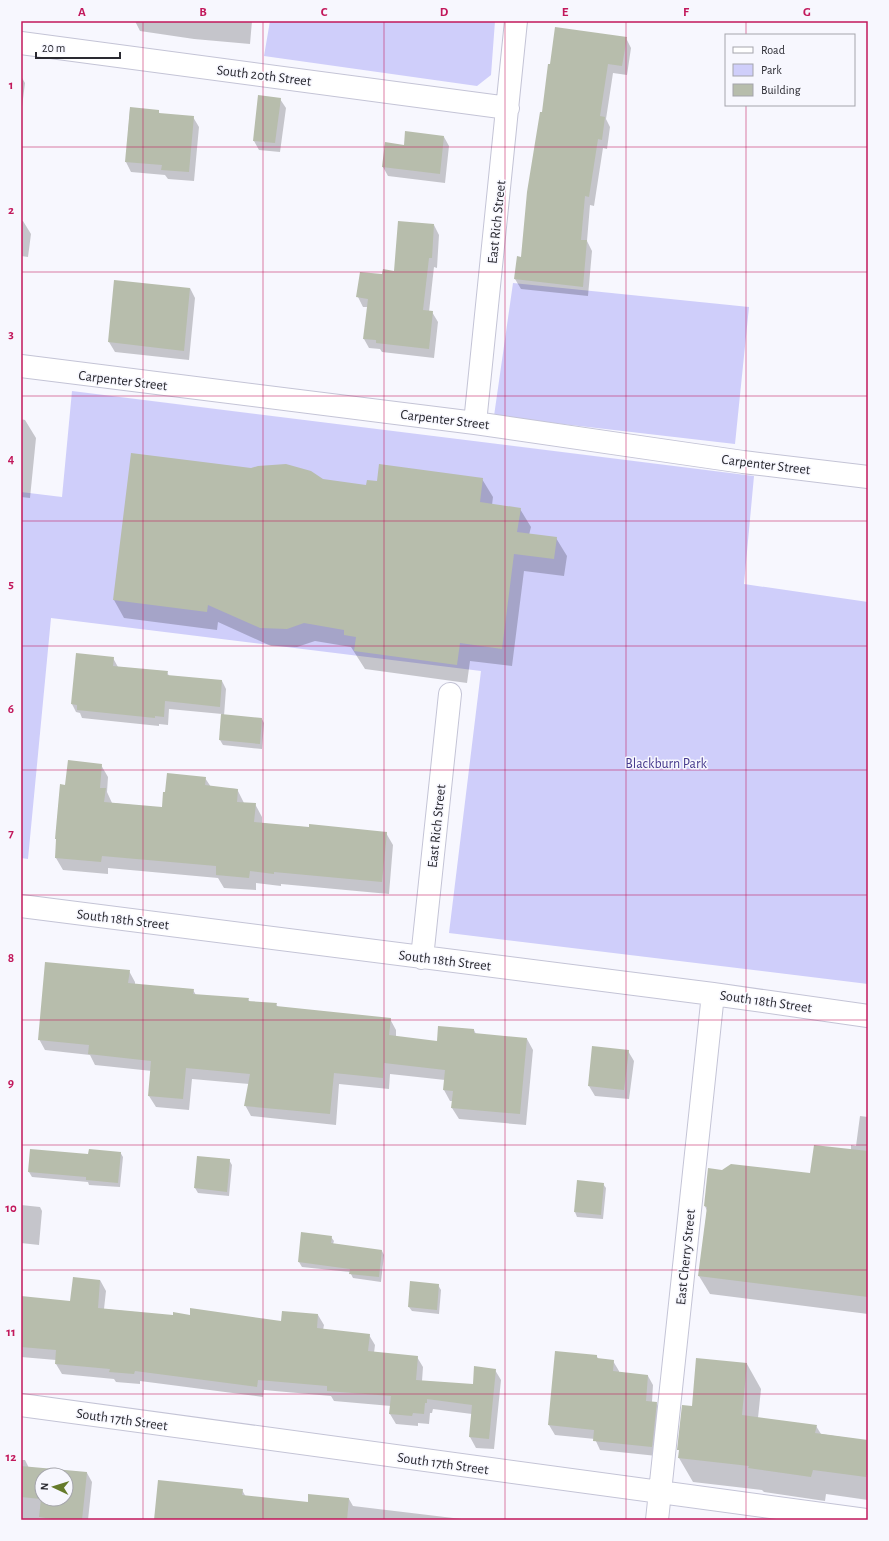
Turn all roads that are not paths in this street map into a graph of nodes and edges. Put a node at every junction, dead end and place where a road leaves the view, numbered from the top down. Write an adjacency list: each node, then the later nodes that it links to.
1 (516, 21): 3 (street, East Rich Street)
2 (21, 43): 3 (street, South 20th Street)
3 (508, 108): 5 (street, East Rich Street)
4 (21, 366): 5 (street, Carpenter Street)
5 (475, 423): 6 (street, Carpenter Street)
6 (868, 476)
7 (450, 694): 9 (street, East Rich Street)
8 (21, 906): 9 (street, South 18th Street)
9 (422, 958): 10 (street, South 18th Street)
10 (713, 994): 11 (street, South 18th Street); 13 (street, East Cherry Street)
11 (868, 1016)
12 (21, 1405): 13 (street, South 17th Street)
13 (659, 1493): 14 (street, East Cherry Street); 15 (street, South 17th Street)
14 (657, 1520)
15 (866, 1520)

